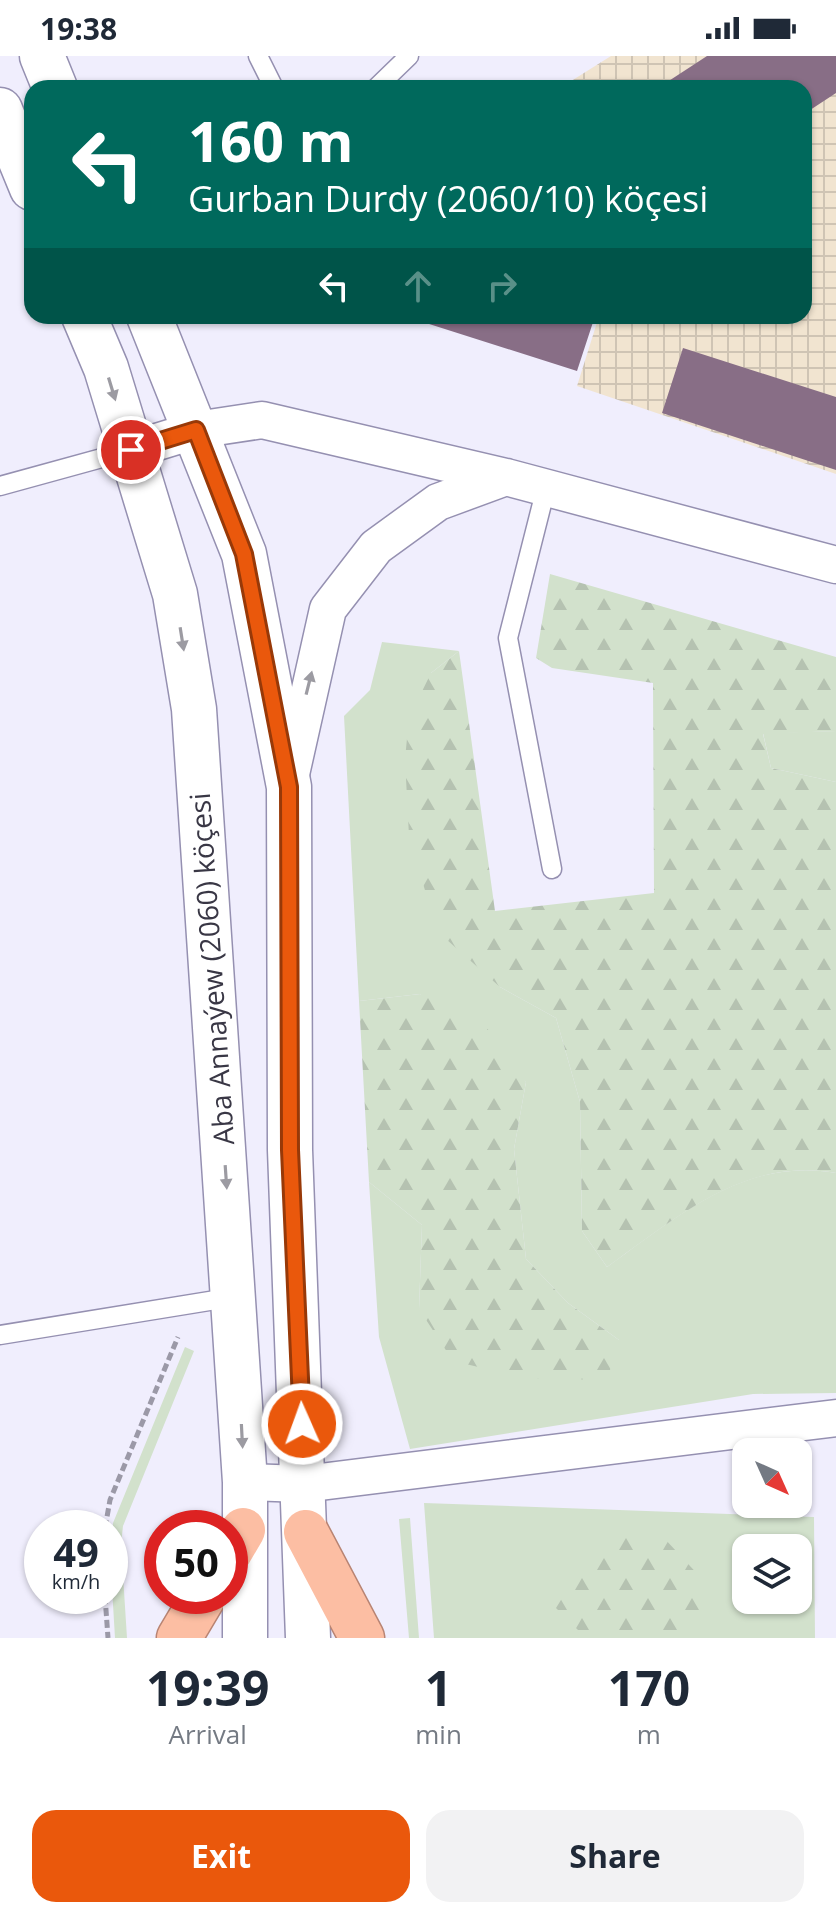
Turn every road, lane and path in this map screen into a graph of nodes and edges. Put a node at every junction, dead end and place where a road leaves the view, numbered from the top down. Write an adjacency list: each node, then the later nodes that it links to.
1 (42, 56): 4 (main road)
2 (258, 56): 5 (lane)
3 (409, 56): 6 (lane)
4 (52, 80)
5 (270, 80)
6 (384, 80)
7 (0, 110): 8 (main road)
8 (24, 168)
9 (87, 324): 12 (main road, Aba Annaýew (2060) köçesi, one-way to 12)
10 (152, 324): 11 (main road)
11 (196, 430): 12 (street); 13 (street); 17 (main road)
12 (131, 450): 14 (lane); 19 (main road, Aba Annaýew (2060) köçesi, one-way to 19)
13 (506, 477): 15 (street); 17 (street, one-way to 13)
14 (0, 486)
15 (546, 488): 16 (street); 18 (lane)
16 (836, 565)
17 (289, 787): 24 (main road)
18 (552, 869)
19 (234, 1297): 20 (lane); 23 (main road, Aba Annaýew (2060) köçesi, one-way to 23)
20 (185, 1305): 21 (lane); 25 (path)
21 (0, 1335)
22 (836, 1418): 24 (street)
23 (245, 1482): 24 (street); 26 (main road, Aba Annaýew (2060) köçesi)
24 (304, 1484): 27 (main road)
25 (108, 1510)
26 (241, 1510)
27 (306, 1532): 34 (main road); 35 (highway)
28 (106, 1614): 31 (path)
29 (193, 1614): 32 (highway)
30 (243, 1614): 33 (main road, Aba Annaýew (2060) köçesi)
31 (108, 1638)
32 (179, 1638)
33 (245, 1638)
34 (308, 1638)
35 (362, 1638)

